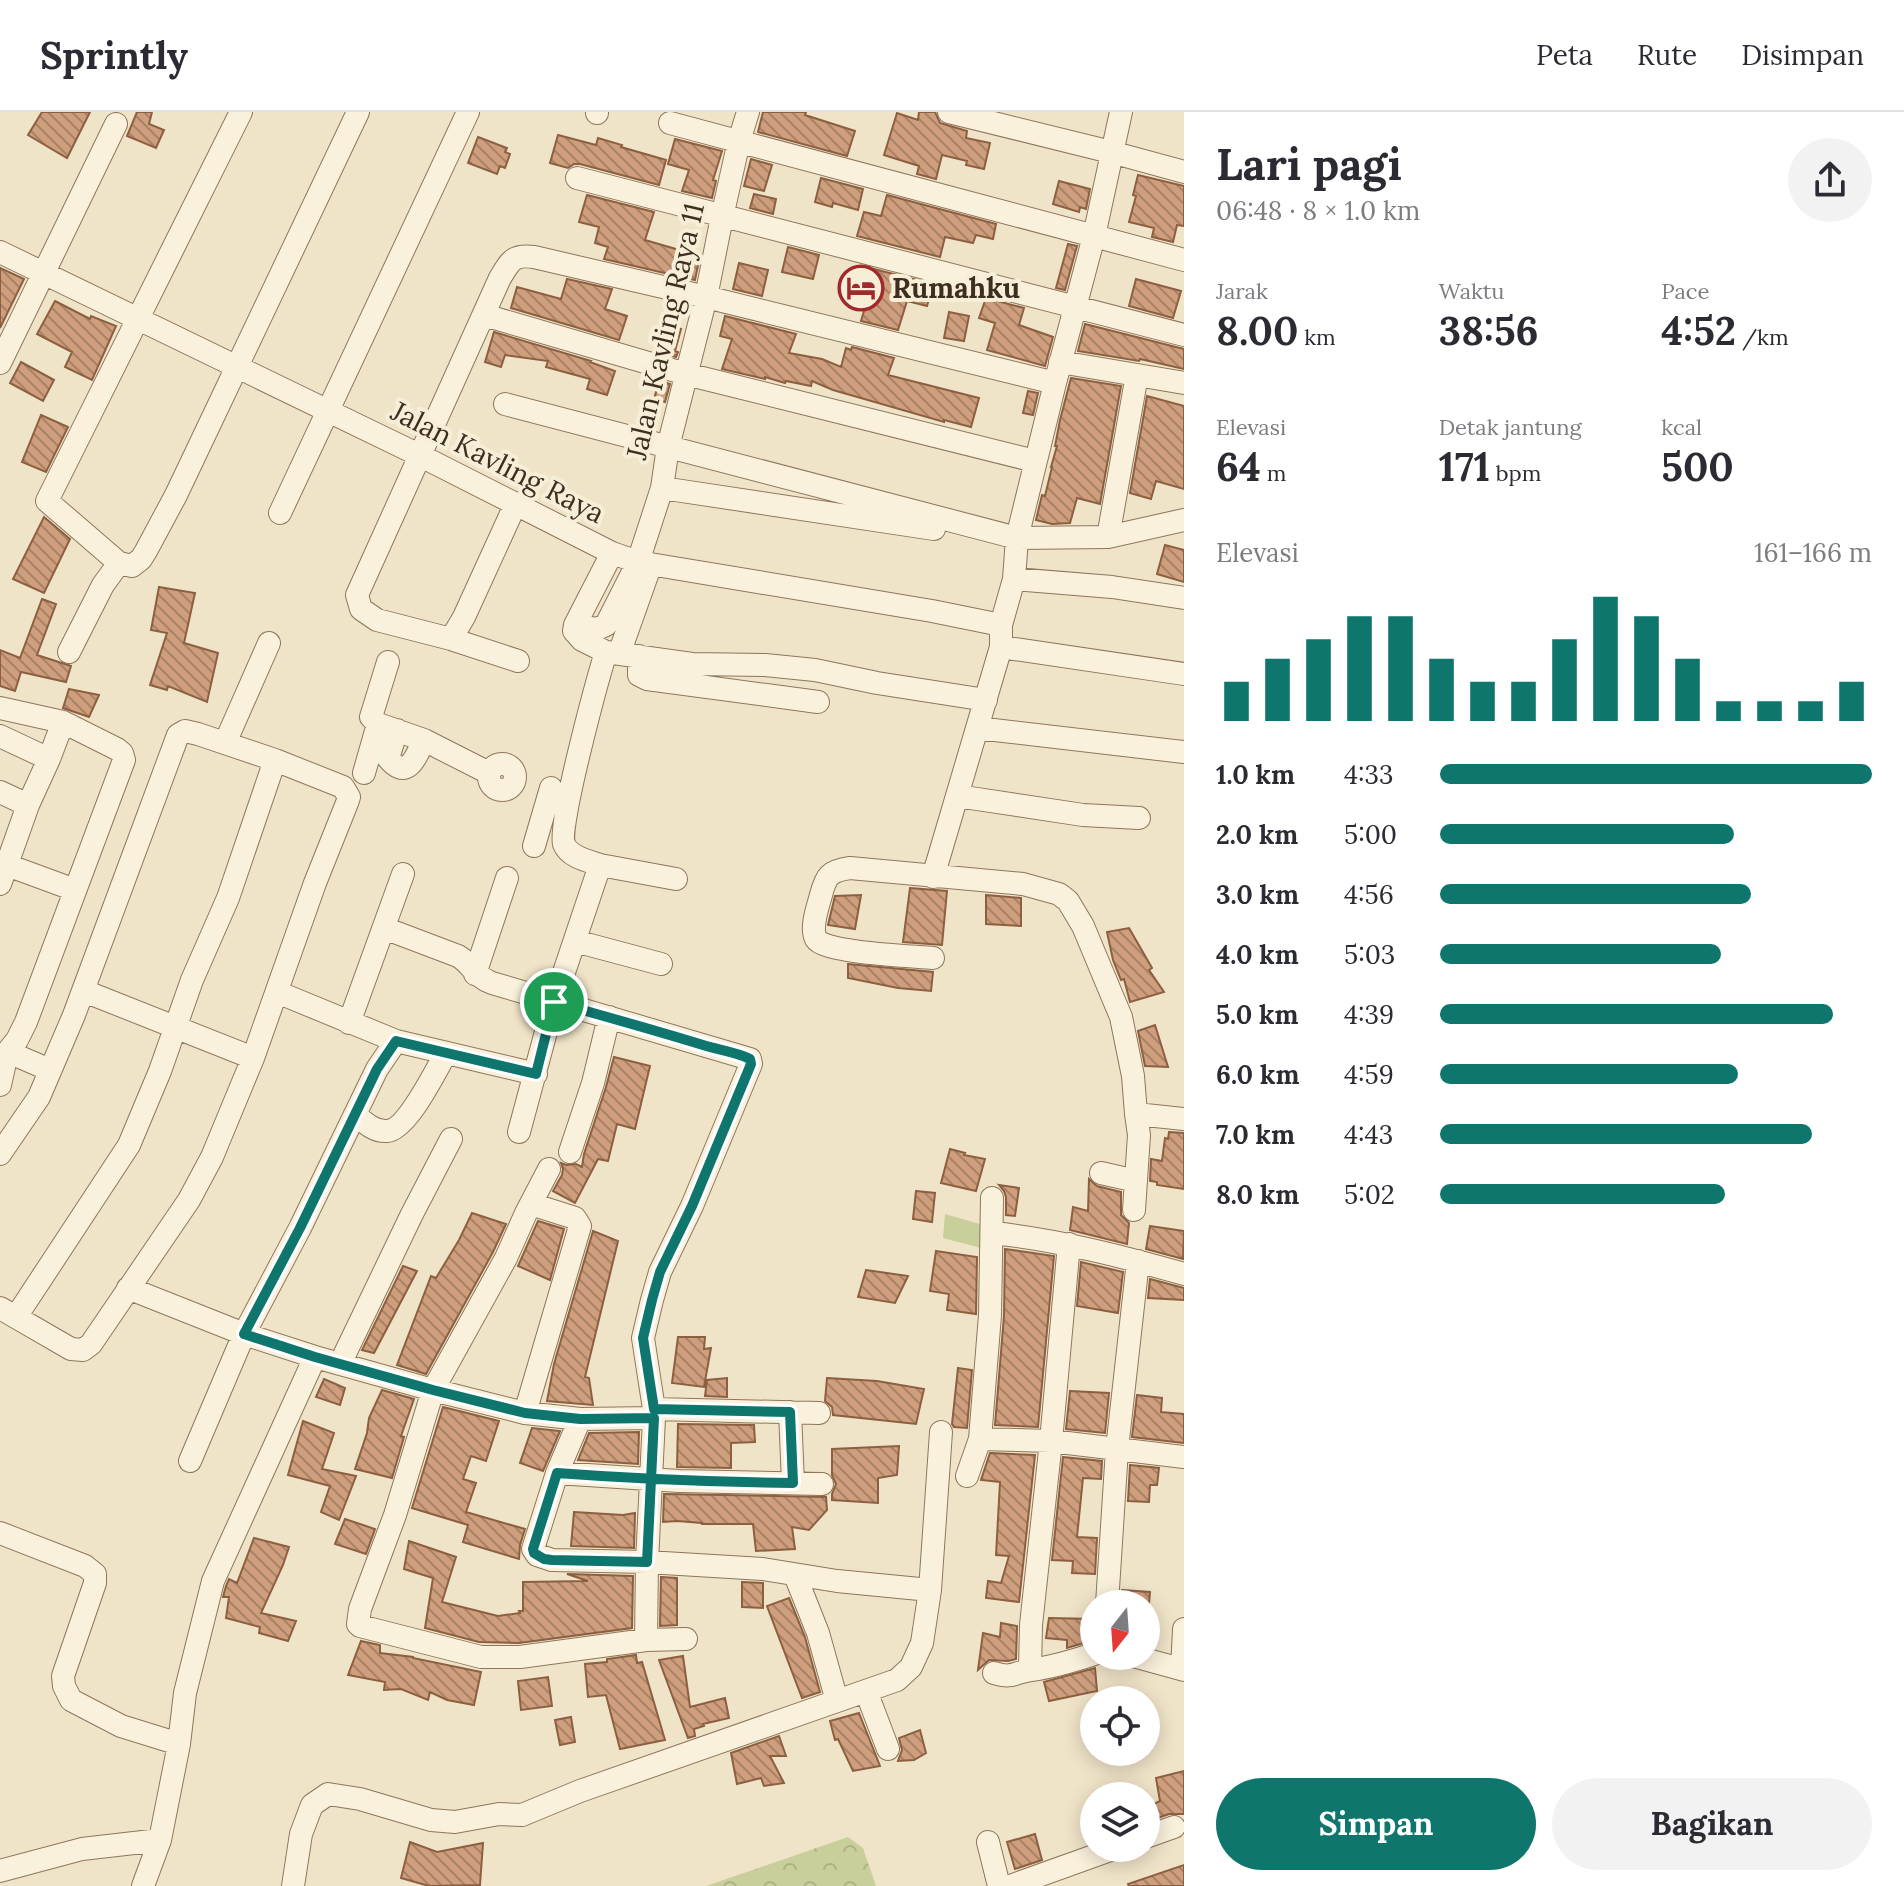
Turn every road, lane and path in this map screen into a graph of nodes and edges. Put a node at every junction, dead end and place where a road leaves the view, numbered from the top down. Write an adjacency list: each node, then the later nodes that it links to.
1 (241, 112): 21 (street)
2 (358, 112): 24 (street)
3 (468, 112): 30 (street)
4 (748, 112): 9 (street, Jalan Kavling Raya 11)
5 (949, 112): 10 (street)
6 (1121, 112): 10 (street)
7 (670, 123): 9 (street)
8 (116, 124): 17 (street)
9 (739, 141): 13 (street, Jalan Kavling Raya 11); 14 (street)
10 (1111, 152): 11 (street); 14 (street)
11 (1184, 172)
12 (577, 178): 13 (street)
13 (722, 217): 18 (street, Jalan Kavling Raya 11); 19 (street)
14 (1094, 236): 16 (street); 19 (street)
15 (0, 252): 17 (street, Jalan Kavling Raya)
16 (1184, 260)
17 (43, 271): 21 (street, Jalan Kavling Raya); 23 (street)
18 (706, 297): 20 (street); 25 (street); 26 (street, Jalan Kavling Raya 11)
19 (1076, 307): 22 (street); 25 (street)
20 (484, 315): 26 (street); 32 (street)
21 (138, 320): 24 (street, Jalan Kavling Raya); 42 (street)
22 (1184, 335)
23 (0, 363)
24 (237, 366): 30 (street, Jalan Kavling Raya); 42 (street)
25 (1058, 372): 27 (street); 33 (street)
26 (686, 374): 31 (street, Jalan Kavling Raya 11); 33 (street)
27 (1137, 375): 28 (street); 39 (street)
28 (1184, 383)
29 (505, 404): 31 (street)
30 (326, 411): 32 (street, Jalan Kavling Raya); 36 (street)
31 (668, 447): 34 (street, Jalan Kavling Raya 11); 38 (street)
32 (419, 455): 35 (street, Jalan Kavling Raya); 48 (street)
33 (1035, 461): 40 (street)
34 (662, 488): 38 (street); 43 (street, Jalan Kavling Raya 11)
35 (516, 503): 41 (street, Jalan Kavling Raya); 48 (street)
36 (280, 513)
37 (1184, 520): 39 (street)
38 (922, 521): 40 (street)
39 (1108, 537): 40 (street)
40 (1017, 538): 44 (street)
41 (612, 553): 43 (street, Jalan Kavling Raya); 46 (street)
42 (119, 563): 50 (street)
43 (644, 563): 46 (street); 47 (street, Jalan Kavling Raya); 51 (street)
44 (1014, 579): 45 (street); 47 (street)
45 (1184, 598)
46 (575, 625): 51 (street)
47 (1001, 636): 54 (street, Jalan Kavling Raya); 55 (street)
48 (451, 639): 52 (street)
49 (269, 643): 63 (street)
50 (69, 652)
51 (621, 654): 55 (street); 56 (street); 68 (street)
52 (518, 661)
53 (388, 662): 59 (street)
54 (1184, 674)
55 (986, 700): 60 (street)
56 (818, 702)
57 (0, 708): 58 (street)
58 (63, 722): 65 (street); 80 (street)
59 (387, 727): 62 (street); 62 (street); 67 (street)
60 (977, 728): 64 (street); 70 (street)
61 (0, 736): 65 (street)
62 (424, 740): 68 (street)
63 (225, 743): 66 (street); 86 (street)
64 (1184, 752)
65 (49, 759): 71 (street)
66 (275, 760): 87 (street); 91 (street)
67 (364, 773)
68 (561, 790): 73 (street); 74 (street)
69 (0, 792): 71 (street)
70 (957, 796): 72 (street); 77 (street)
71 (28, 805): 75 (street)
72 (1139, 818)
73 (534, 846)
74 (600, 865): 79 (street); 82 (street)
75 (3, 873): 80 (street)
76 (403, 874): 81 (street)
77 (933, 877): 83 (street); 100 (street)
78 (507, 878): 85 (street)
79 (676, 879)
80 (75, 890): 94 (street)
81 (384, 928): 85 (street); 90 (street)
82 (575, 941): 84 (street); 88 (street)
83 (933, 958)
84 (661, 964)
85 (475, 974): 88 (street)
86 (84, 991): 91 (street); 96 (street)
87 (277, 992): 90 (street); 95 (street)
88 (554, 1002): 89 (street); 97 (street)
89 (609, 1017): 104 (street); 125 (street)
90 (349, 1023): 92 (street)
91 (174, 1027): 95 (street); 117 (street)
92 (396, 1041): 93 (street); 99 (street)
93 (446, 1053): 97 (street); 99 (street)
94 (4, 1057): 96 (street); 98 (street)
95 (253, 1058): 116 (street)
96 (50, 1070): 105 (street)
97 (536, 1074): 102 (street)
98 (0, 1085)
99 (355, 1114): 118 (street)
100 (1136, 1114): 101 (street); 108 (street)
101 (1184, 1119)
102 (519, 1132)
103 (451, 1139): 120 (street)
104 (570, 1152)
105 (0, 1154)
106 (549, 1169): 110 (street)
107 (1101, 1173): 108 (street)
108 (1136, 1181): 111 (street)
109 (992, 1198): 112 (street)
110 (531, 1204): 121 (street); 123 (street)
111 (1134, 1210)
112 (993, 1233): 113 (street); 128 (street)
113 (1069, 1244): 114 (street); 129 (street)
114 (1138, 1261): 115 (street); 130 (street)
115 (1184, 1274)
116 (128, 1288): 117 (street); 118 (street)
117 (8, 1312)
118 (244, 1334): 119 (street); 132 (street)
119 (315, 1357): 120 (street); 153 (street)
120 (340, 1364): 121 (street)
121 (433, 1390): 123 (street); 145 (street)
122 (790, 1412): 124 (street); 125 (street); 136 (street)
123 (525, 1413): 126 (street)
124 (819, 1413)
125 (654, 1414): 126 (street); 135 (street)
126 (580, 1419): 133 (street)
127 (941, 1432): 141 (street)
128 (980, 1439): 129 (street); 134 (street)
129 (1051, 1441): 130 (street); 148 (street)
130 (1117, 1449): 131 (street); 142 (street)
131 (1184, 1457)
132 (190, 1461)
133 (557, 1473): 135 (street); 139 (street)
134 (967, 1476)
135 (652, 1479): 136 (street); 139 (street)
136 (793, 1483): 137 (street)
137 (822, 1484)
138 (0, 1533): 153 (street)
139 (647, 1562): 140 (street); 145 (street)
140 (795, 1575): 141 (street); 152 (street)
141 (930, 1590): 151 (street)
142 (1108, 1590)
143 (1184, 1629): 149 (street)
144 (686, 1639): 145 (street)
145 (646, 1640)
146 (1080, 1658): 148 (street)
147 (1160, 1664): 149 (street)
148 (1030, 1669): 150 (street)
149 (1183, 1670)
150 (994, 1673)
151 (866, 1691): 152 (street); 154 (street)
152 (837, 1701): 162 (street)
153 (179, 1744): 157 (street)
154 (888, 1749)
155 (1174, 1827): 156 (street)
156 (1160, 1832)
157 (160, 1840): 160 (street); 161 (street)
158 (988, 1842): 163 (street)
159 (1080, 1861): 164 (street)
160 (0, 1871)
161 (143, 1886)
162 (293, 1886)
163 (999, 1886)
164 (1010, 1886)

